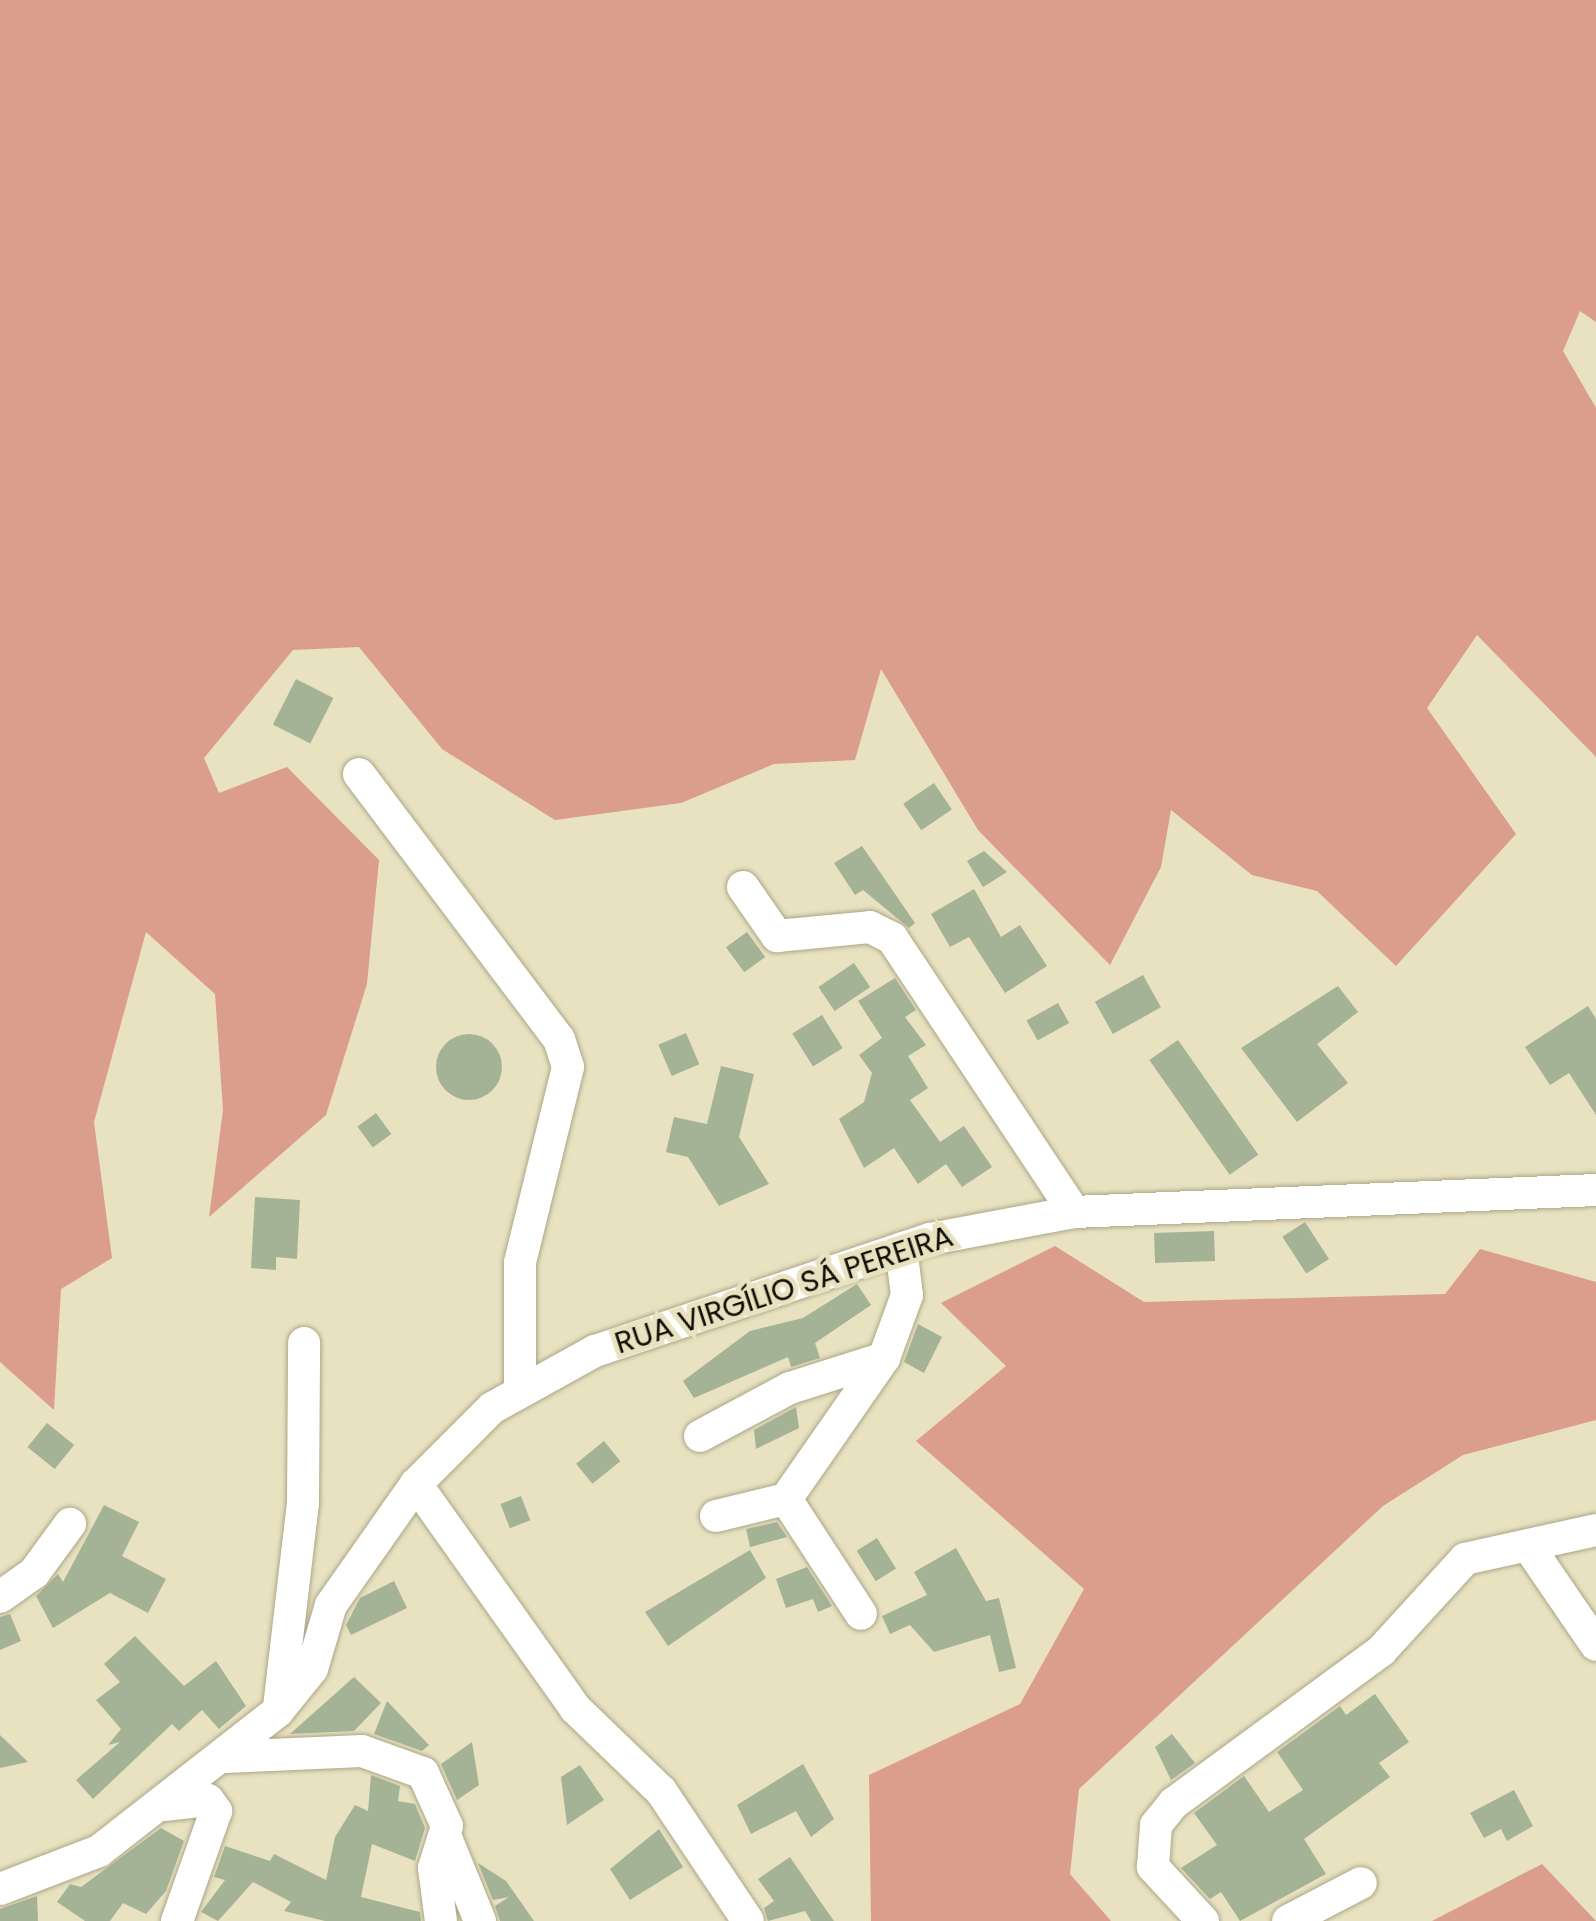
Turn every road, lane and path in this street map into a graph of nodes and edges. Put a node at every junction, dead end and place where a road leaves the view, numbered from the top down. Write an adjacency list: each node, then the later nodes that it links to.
1 (359, 774): 8 (street)
2 (743, 887): 4 (street)
3 (1596, 1190): 4 (street, RUA VIRGÍLIO SÁ PEREIRA)
4 (1074, 1212): 5 (street, RUA VIRGÍLIO SÁ PEREIRA)
5 (901, 1248): 7 (street); 8 (street, RUA VIRGÍLIO SÁ PEREIRA)
6 (304, 1344): 19 (street)
7 (884, 1358): 9 (street); 11 (street)
8 (520, 1391): 10 (street, RUA VIRGÍLIO SÁ PEREIRA)
9 (700, 1436)
10 (416, 1484): 19 (street, RUA VIRGÍLIO SÁ PEREIRA); 28 (street)
11 (786, 1499): 12 (street); 17 (street)
12 (716, 1516)
13 (70, 1524): 16 (street)
14 (1596, 1530): 15 (street)
15 (1531, 1550): 18 (street); 29 (street)
16 (0, 1597)
17 (861, 1614)
18 (1596, 1645)
19 (278, 1711): 20 (street, RUA VIRGÍLIO SÁ PEREIRA)
20 (225, 1757): 21 (street, RUA VIRGÍLIO SÁ PEREIRA); 22 (street)
21 (160, 1806): 24 (street, RUA VIRGÍLIO SÁ PEREIRA); 25 (street)
22 (447, 1826): 26 (street); 27 (street)
23 (1361, 1883): 30 (street)
24 (0, 1889)
25 (177, 1921)
26 (442, 1921)
27 (480, 1921)
28 (748, 1921)
29 (1203, 1921)
30 (1288, 1921)

